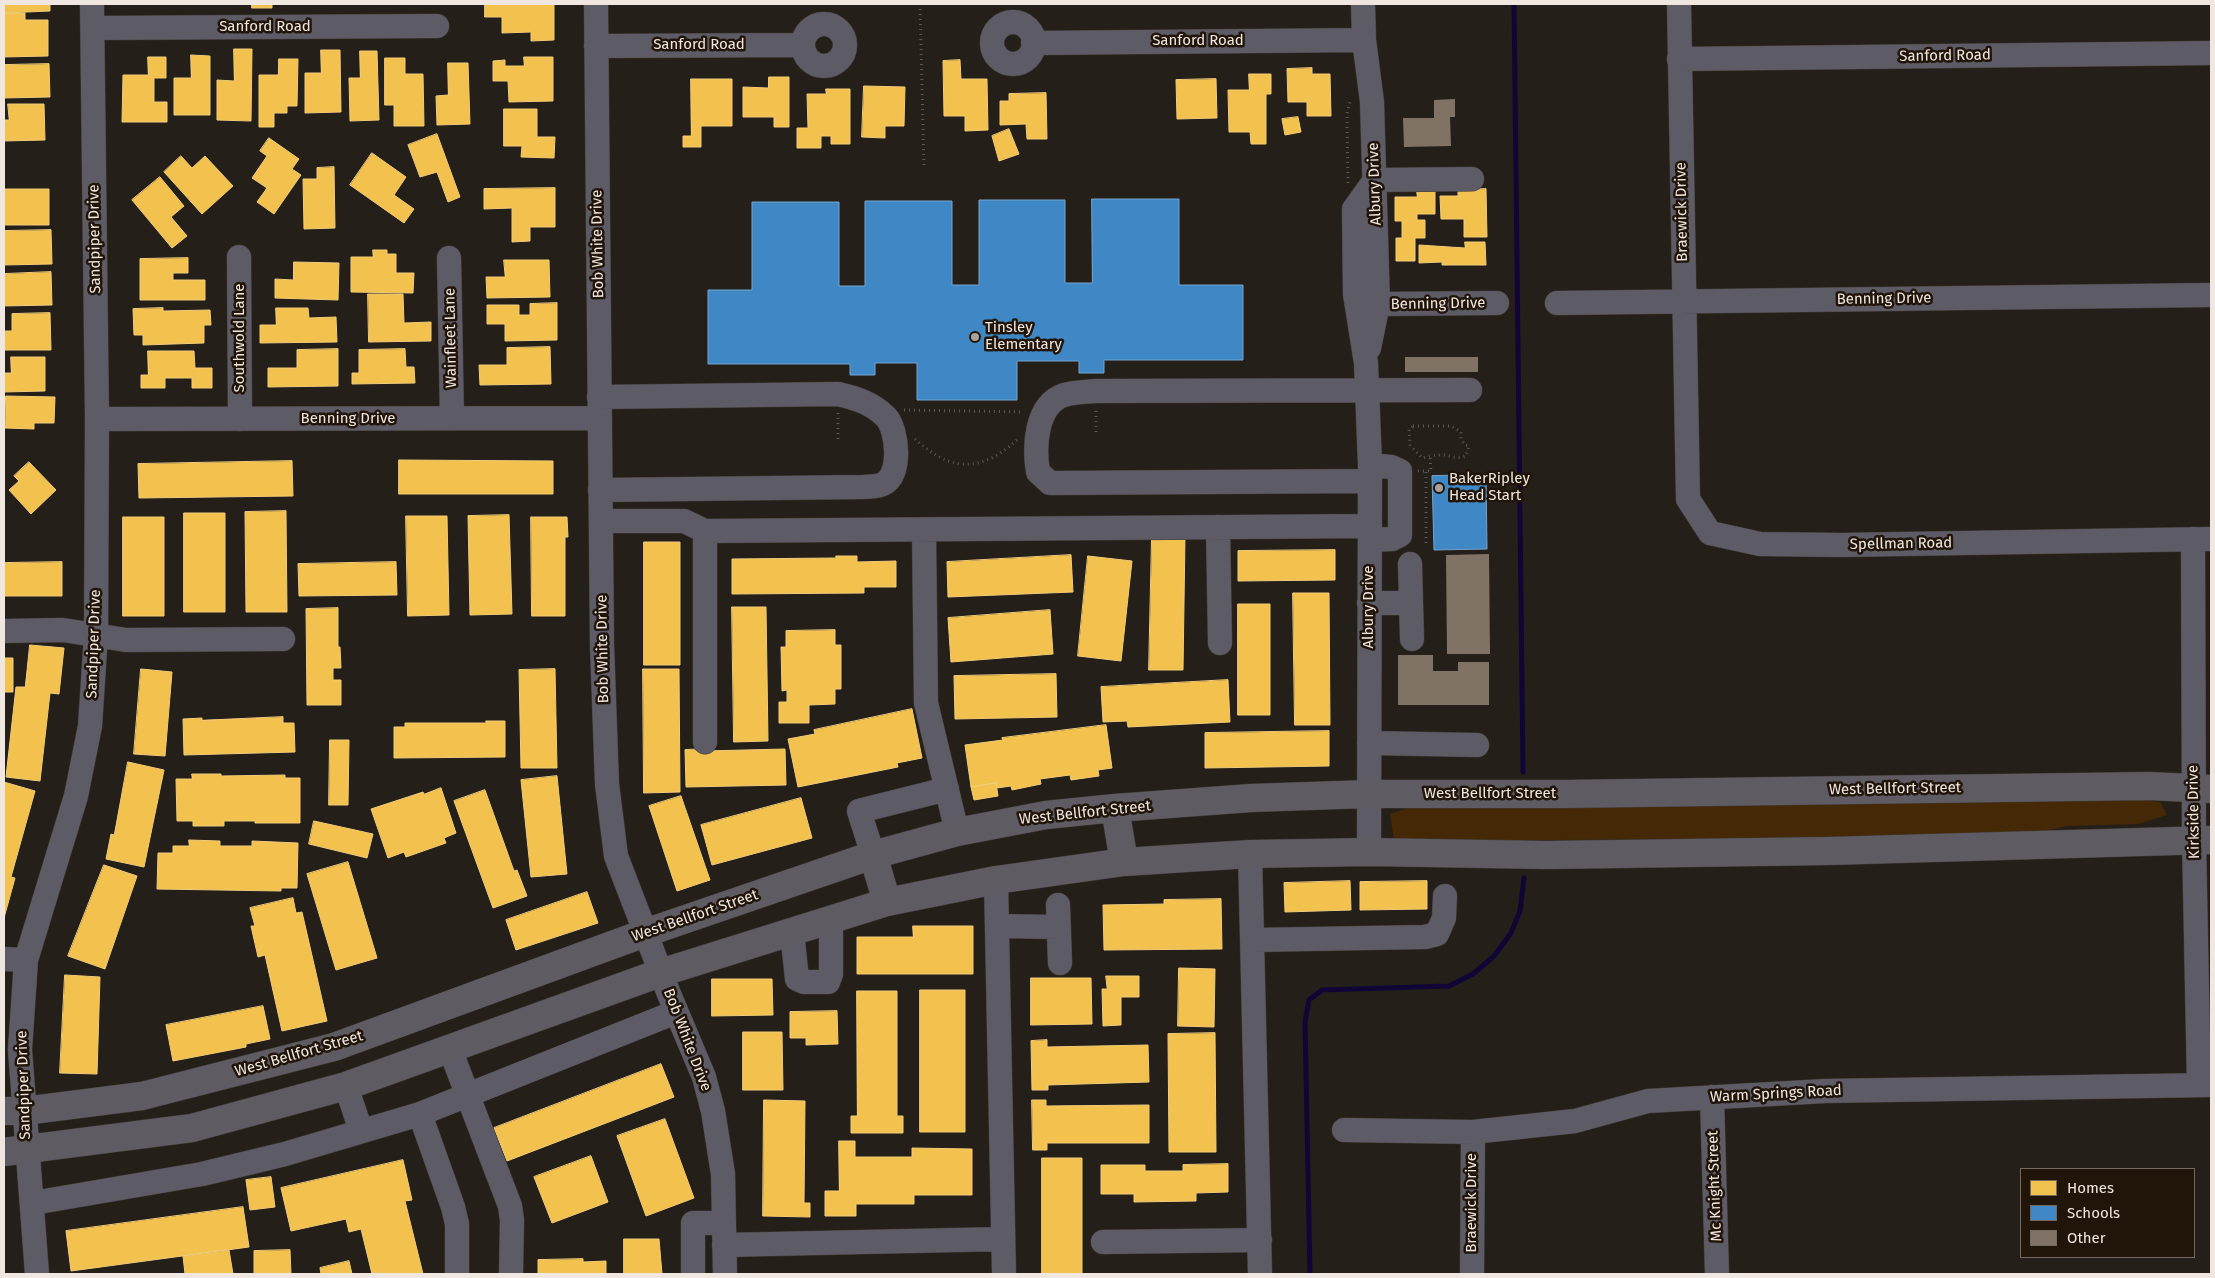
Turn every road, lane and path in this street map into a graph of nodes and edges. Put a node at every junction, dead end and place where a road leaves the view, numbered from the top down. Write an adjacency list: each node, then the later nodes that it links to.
1 (92, 4): 7 (street, Sandpiper Drive)
2 (596, 4): 11 (street, Bob White Drive)
3 (920, 4): 14 (path)
4 (1363, 4): 8 (street, Albury Drive)
5 (1679, 4): 13 (street, Braewick Drive)
6 (437, 26): 7 (street, Sanford Road)
7 (92, 28): 33 (street, Sandpiper Drive)
8 (1364, 40): 9 (street, Sanford Road); 15 (street, Albury Drive)
9 (1034, 43)
10 (802, 45): 11 (street, Sanford Road)
11 (596, 46): 27 (street, Bob White Drive)
12 (2211, 52): 13 (street, Sanford Road)
13 (1680, 59): 20 (street, Braewick Drive)
14 (924, 168)
15 (1375, 180): 16 (street); 23 (street, Albury Drive); 24 (street, Albury Drive)
16 (1472, 180)
17 (239, 257): 34 (street, Southwold Lane)
18 (449, 258): 32 (street, Wainfleet Lane)
19 (2211, 295): 20 (street, Benning Drive)
20 (1683, 301): 22 (street, Benning Drive); 35 (street, Braewick Drive)
21 (1498, 303): 23 (street, Benning Drive)
22 (1557, 303)
23 (1378, 304): 24 (street, Albury Drive)
24 (1366, 362): 25 (street, Albury Drive)
25 (1366, 389): 26 (street); 42 (street, Albury Drive); 42 (street)
26 (1470, 390)
27 (600, 407): 32 (street, Benning Drive); 43 (street, Bob White Drive); 43 (street, Benning Drive)
28 (904, 410): 30 (path)
29 (1096, 410): 36 (path)
30 (1026, 412)
31 (838, 413): 39 (path)
32 (452, 418): 34 (street, Benning Drive)
33 (97, 419): 34 (street, Benning Drive); 55 (street, Sandpiper Drive)
34 (240, 419)
35 (1686, 421): 49 (street, Spellman Road)
36 (1096, 436)
37 (1021, 437): 38 (path)
38 (915, 439)
39 (838, 440)
40 (1422, 458): 40 (path)
41 (1426, 471): 50 (path)
42 (1370, 473): 48 (street, Albury Drive); 48 (street)
43 (600, 490): 44 (street, Bob White Drive)
44 (600, 521): 47 (street); 78 (street, Bob White Drive)
45 (1218, 527): 46 (street); 48 (street); 58 (street)
46 (924, 530): 47 (street); 62 (street)
47 (705, 531): 59 (street)
48 (1370, 533): 52 (street, Albury Drive)
49 (2202, 539): 63 (street, Kirkside Drive)
50 (1426, 543)
51 (1410, 564): 53 (street)
52 (1369, 603): 53 (street); 60 (street, Albury Drive)
53 (1411, 603): 57 (street)
54 (4, 631): 55 (street)
55 (96, 634): 56 (street); 80 (street, Sandpiper Drive)
56 (282, 639)
57 (1412, 639)
58 (1220, 643)
59 (705, 742)
60 (1369, 742): 61 (street); 64 (street, Albury Drive)
61 (1477, 745)
62 (946, 789): 66 (street); 70 (street)
63 (2203, 789): 64 (main road, West Bellfort Street); 67 (street, Kirkside Drive)
64 (1369, 794): 65 (main road, West Bellfort Street); 68 (street, Albury Drive)
65 (1116, 808): 66 (main road, West Bellfort Street); 71 (main road)
66 (957, 832): 70 (main road, West Bellfort Street)
67 (2203, 840): 68 (main road); 86 (street, Kirkside Drive)
68 (1369, 852): 69 (main road)
69 (1250, 854): 71 (main road); 79 (street)
70 (873, 855): 74 (main road); 78 (main road, West Bellfort Street)
71 (1124, 862): 72 (main road)
72 (996, 880): 74 (main road); 76 (street)
73 (1445, 896): 79 (street)
74 (887, 902): 75 (main road)
75 (831, 920): 77 (main road); 77 (street)
76 (998, 926): 81 (street); 98 (street)
77 (792, 932): 82 (main road)
78 (645, 933): 82 (street, Bob White Drive); 84 (main road, West Bellfort Street)
79 (1252, 940): 99 (street)
80 (15, 960): 90 (street, Sandpiper Drive)
81 (1060, 963)
82 (660, 973): 83 (street, Bob White Drive); 85 (main road)
83 (676, 1012): 88 (street); 97 (street, Bob White Drive)
84 (334, 1048): 87 (main road); 90 (main road, West Bellfort Street)
85 (450, 1049): 87 (main road); 88 (street)
86 (2205, 1085): 89 (street, Warm Springs Road)
87 (346, 1086): 93 (street); 95 (main road)
88 (469, 1095): 91 (street); 103 (street)
89 (1712, 1098): 94 (street, Warm Springs Road); 109 (street, Mc Knight Street)
90 (14, 1111): 95 (street, Sandpiper Drive)
91 (420, 1114): 93 (street); 102 (street)
92 (1344, 1130): 94 (street, Warm Springs Road)
93 (361, 1131): 96 (street)
94 (1472, 1132): 108 (street, Braewick Drive)
95 (15, 1151): 96 (street, Sandpiper Drive)
96 (33, 1203): 101 (street, Sandpiper Drive)
97 (724, 1234): 98 (street); 104 (street); 105 (street, Bob White Drive)
98 (1003, 1239): 106 (street)
99 (1260, 1240): 100 (street); 107 (street)
100 (1103, 1242)
101 (38, 1274)
102 (457, 1274)
103 (511, 1274)
104 (693, 1274)
105 (724, 1274)
106 (1004, 1274)
107 (1260, 1274)
108 (1472, 1274)
109 (1718, 1274)

